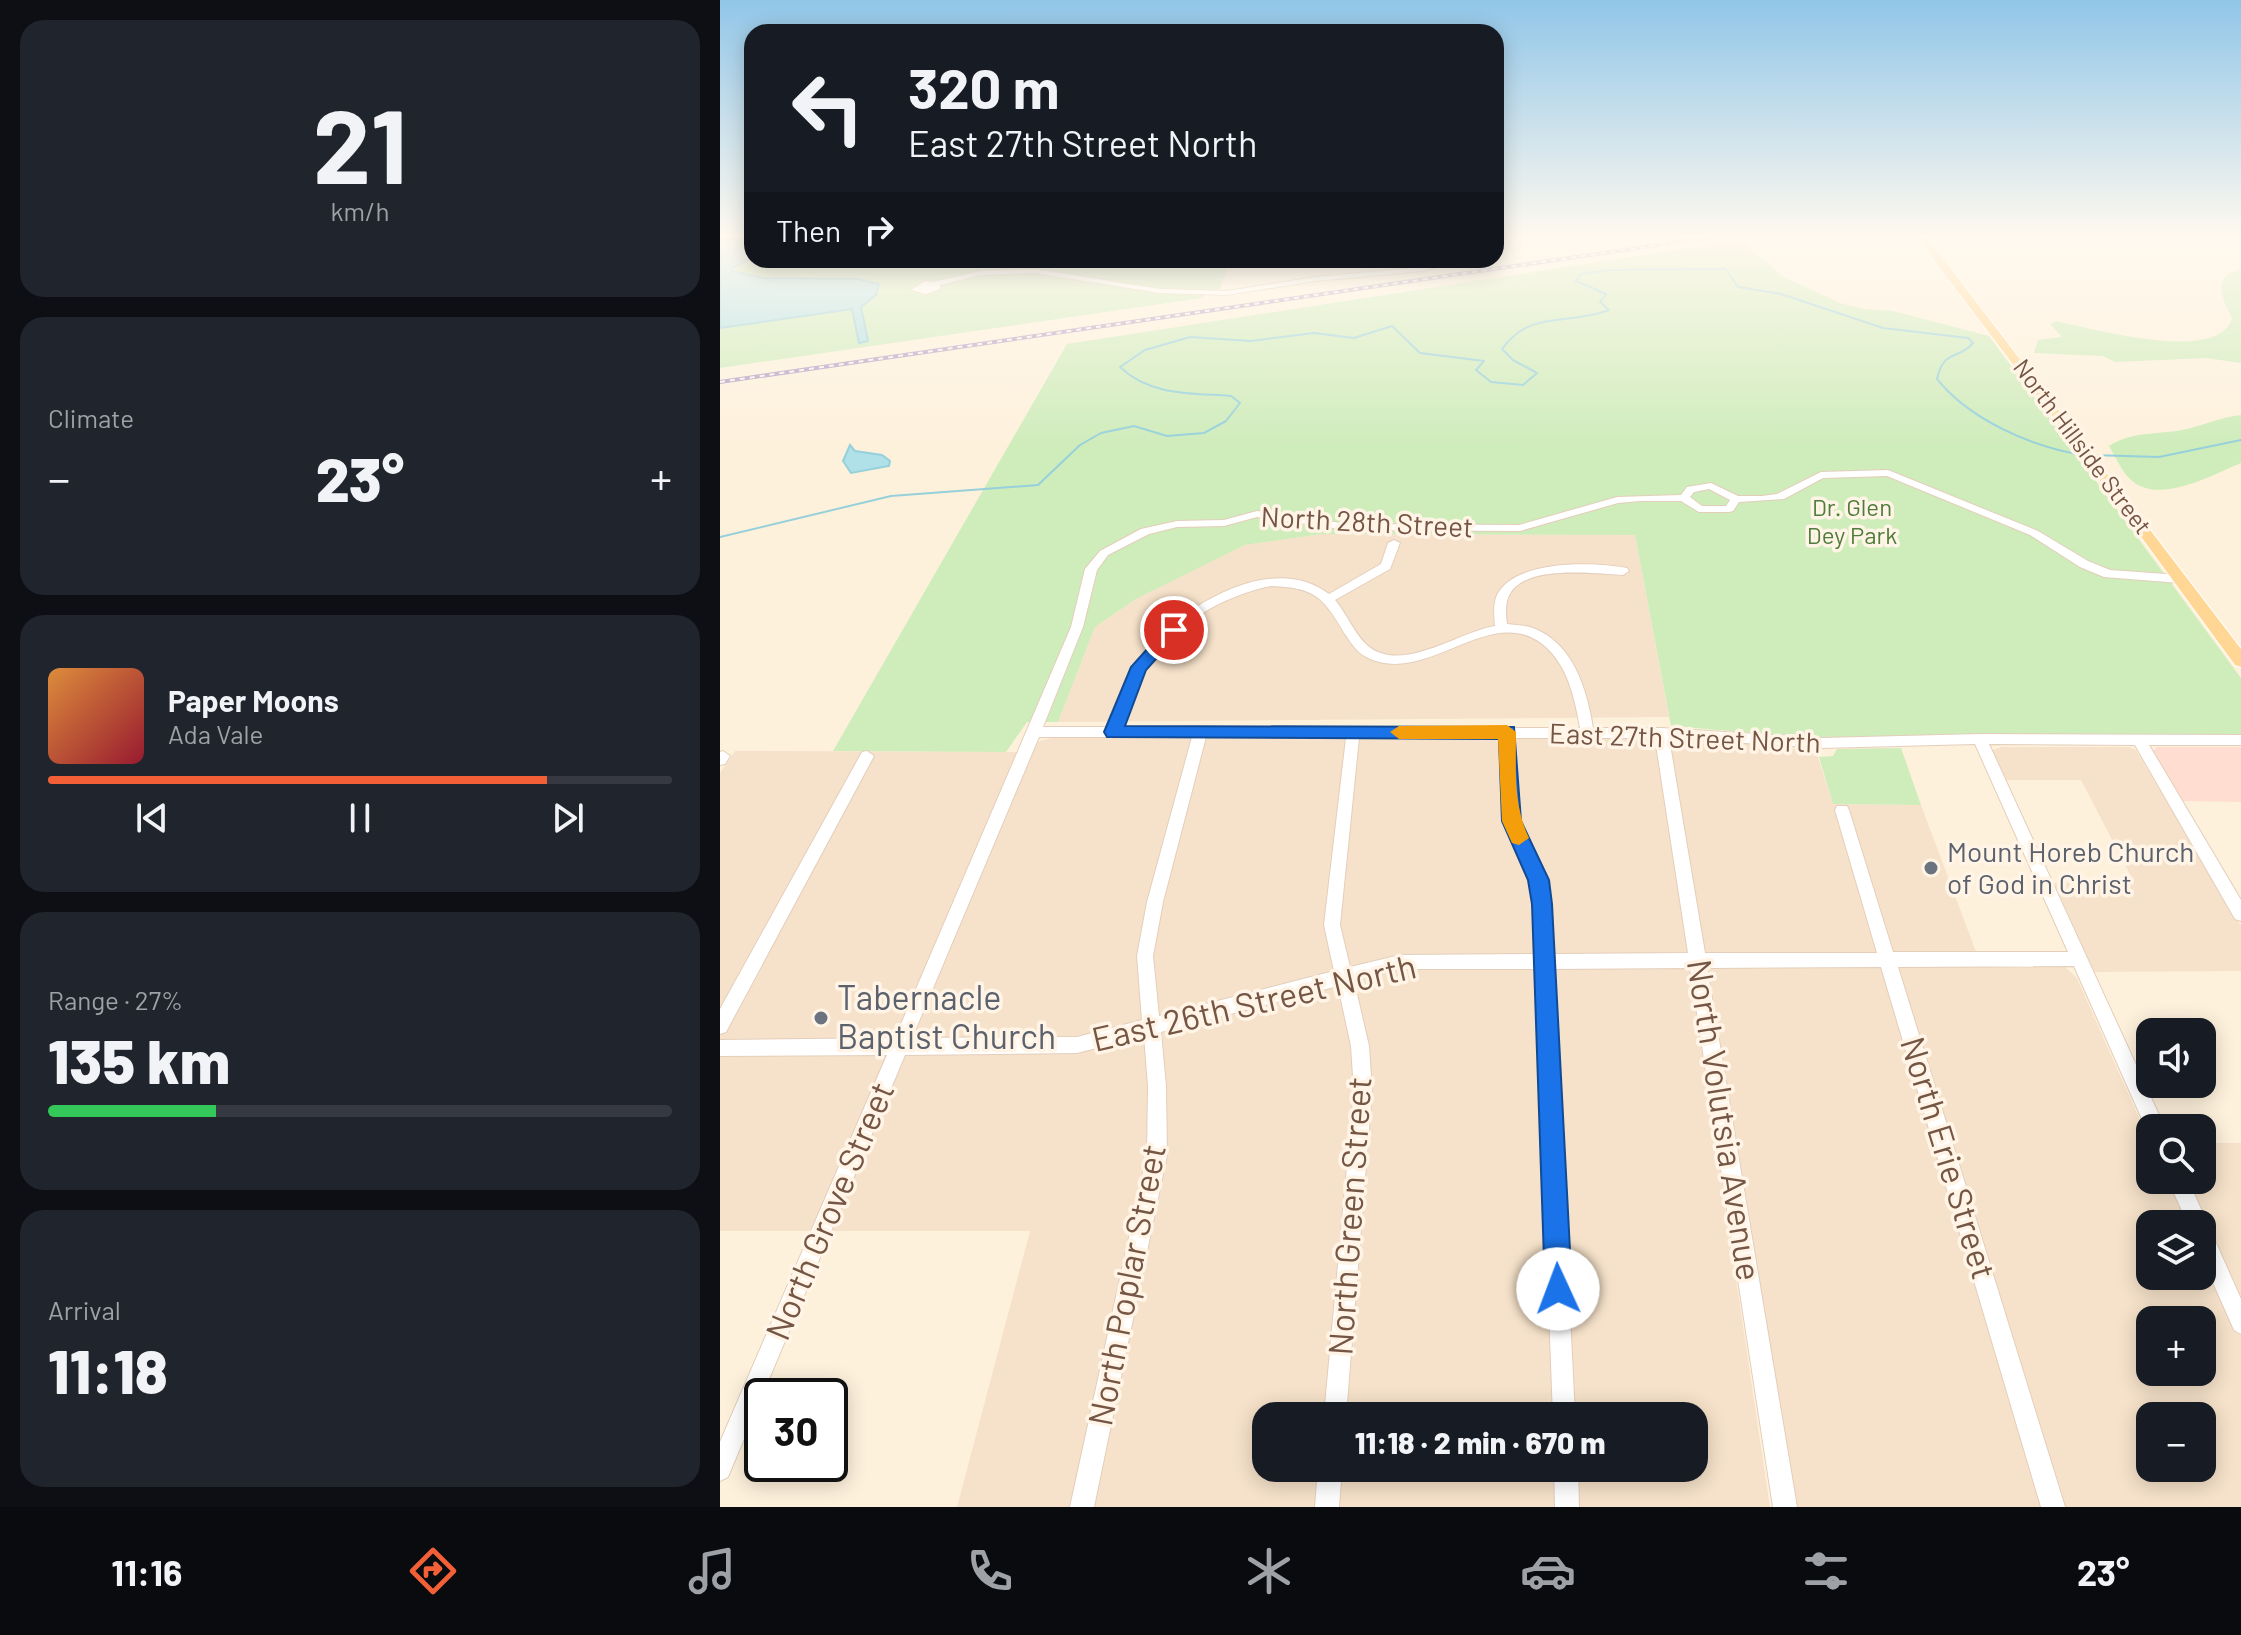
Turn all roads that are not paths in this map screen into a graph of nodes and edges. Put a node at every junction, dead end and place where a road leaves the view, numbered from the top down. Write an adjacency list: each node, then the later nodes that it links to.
1 (1974, 305): 6 (main road, North Hillside Street)
2 (1684, 498): 3 (street, North 28th Street); 3 (street, North 28th Street); 10 (street, North 28th Street)
3 (1736, 499): 6 (street, North 28th Street)
4 (1394, 543): 7 (street)
5 (1623, 571): 8 (street)
6 (2176, 574): 9 (main road, North Hillside Street)
7 (1328, 599): 8 (street); 11 (street)
8 (1501, 630): 15 (street)
9 (2241, 661)
10 (1034, 732): 11 (street, East 27th Street North); 30 (street, North Grove Street)
11 (1113, 732): 12 (street, East 27th Street North)
12 (1200, 732): 13 (street, East 27th Street North); 29 (street, North Poplar Street)
13 (1353, 732): 14 (street, East 27th Street North); 27 (street, North Green Street)
14 (1507, 732): 15 (street, East 27th Street North); 26 (street)
15 (1587, 732): 16 (street, East 27th Street North)
16 (1661, 733): 17 (street, East 27th Street North); 23 (street, North Volutsia Avenue)
17 (1980, 739): 18 (street, East 27th Street North); 25 (street)
18 (2139, 740): 19 (street, East 27th Street North); 22 (street)
19 (2241, 740)
20 (867, 756): 28 (street)
21 (1842, 810): 24 (street, North Erie Street)
22 (2241, 914)
23 (1699, 959): 24 (street, East 26th Street North); 26 (street, East 26th Street North); 43 (street, North Volutsia Avenue)
24 (1888, 959): 25 (street, East 26th Street North); 44 (street, North Erie Street)
25 (2077, 959): 32 (street)
26 (1545, 960): 27 (street, East 26th Street North); 36 (street)
27 (1343, 976): 29 (street, East 26th Street North); 35 (street, North Green Street)
28 (720, 1026)
29 (1150, 1026): 30 (street, East 26th Street North); 40 (street, North Poplar Street)
30 (901, 1044): 31 (street, East 26th Street North); 37 (street, North Grove Street)
31 (720, 1048)
32 (2149, 1114)
33 (2216, 1266): 34 (street)
34 (2241, 1323)
35 (1336, 1402)
36 (1563, 1402)
37 (720, 1469)
38 (1329, 1482): 41 (street)
39 (1566, 1482): 42 (street)
40 (1082, 1507)
41 (1327, 1507)
42 (1567, 1507)
43 (1785, 1507)
44 (2053, 1507)

